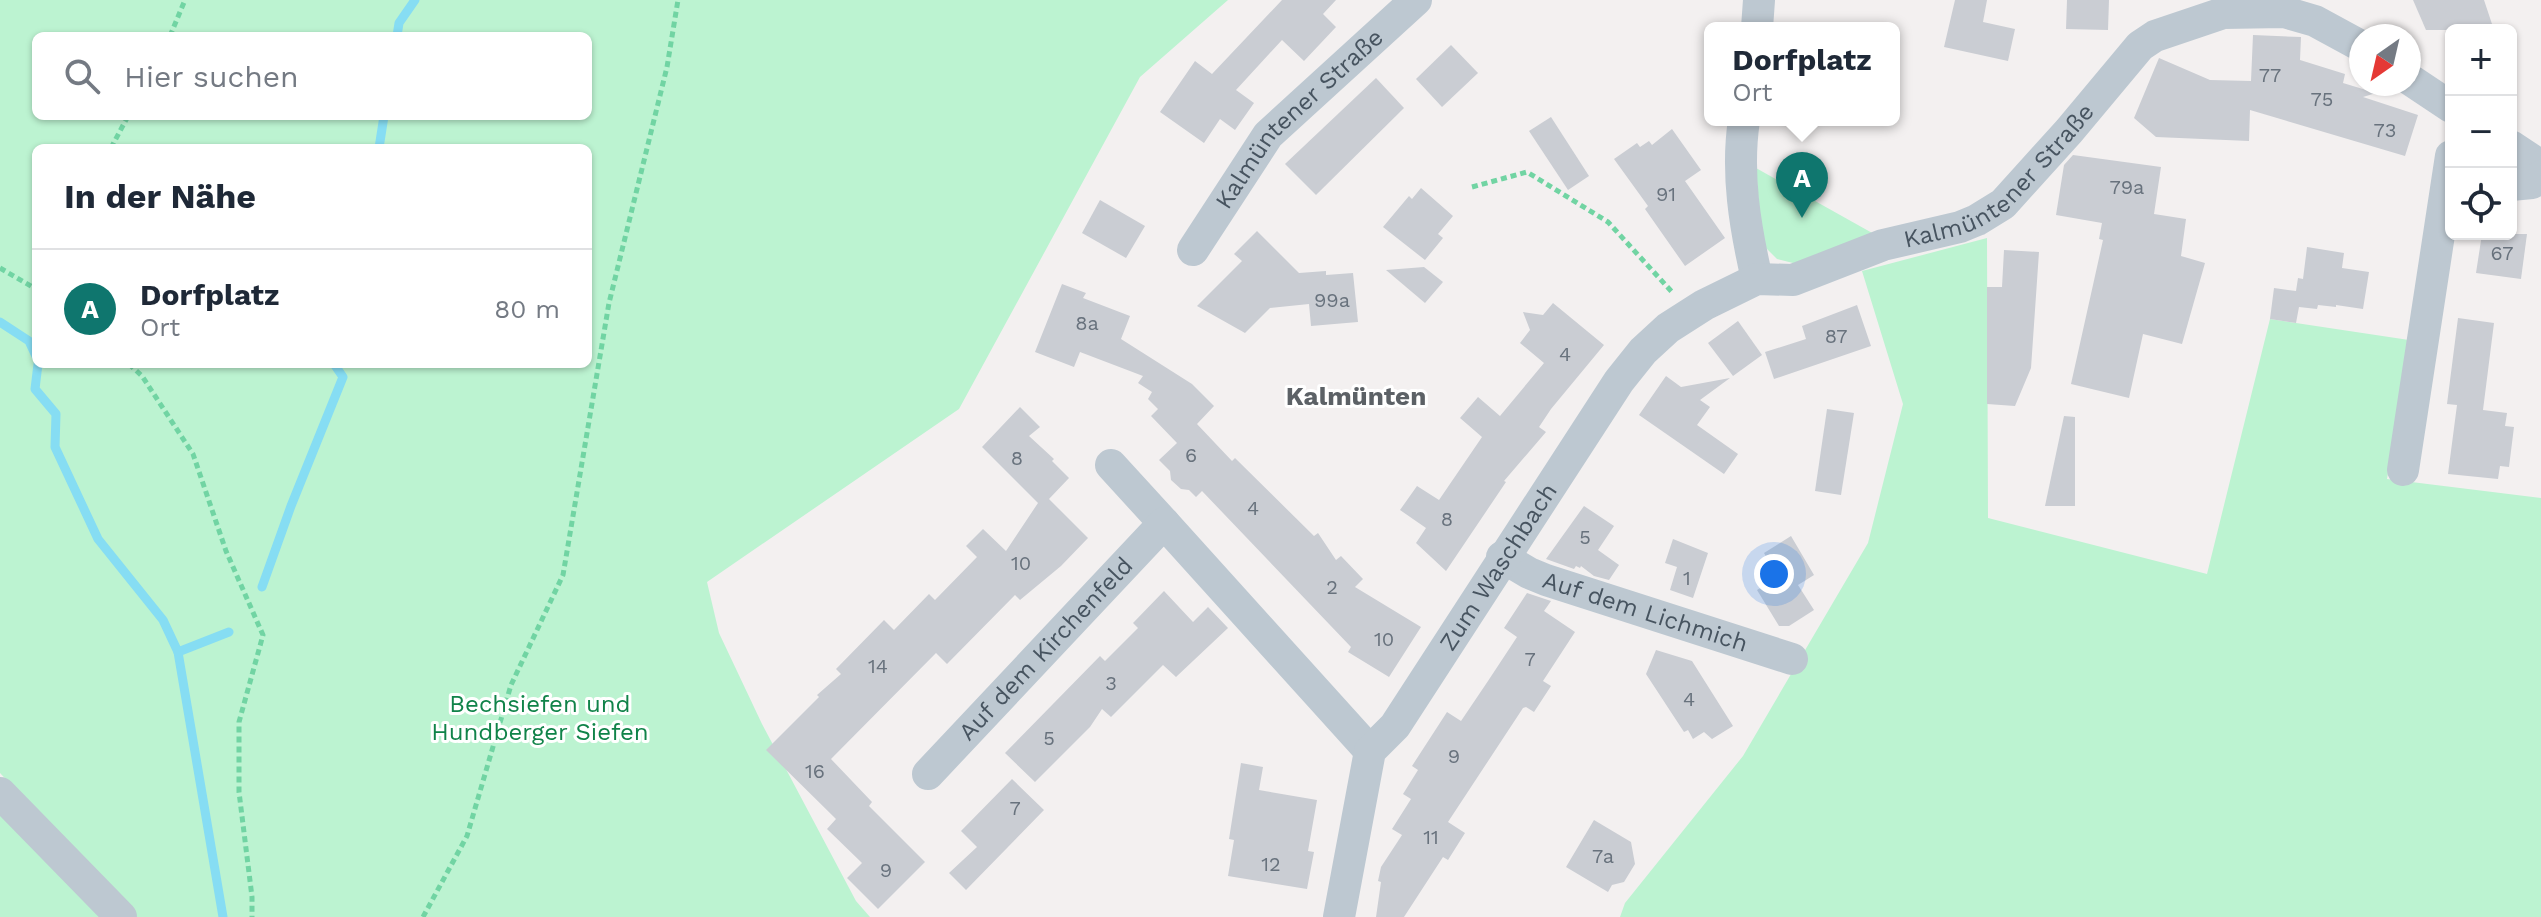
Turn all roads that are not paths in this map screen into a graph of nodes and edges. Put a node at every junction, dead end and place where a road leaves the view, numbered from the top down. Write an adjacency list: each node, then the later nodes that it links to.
1 (1416, 0): 13 (street, Kalmüntener Straße)
2 (1759, 0): 3 (street)
3 (1757, 22)
4 (2349, 39): 14 (street, Kalmüntener Straße)
5 (2421, 87): 6 (street)
6 (2445, 103)
7 (1743, 126): 14 (street)
8 (2517, 150): 9 (street)
9 (2541, 166)
10 (2541, 176): 11 (street)
11 (2517, 184)
12 (2445, 217): 16 (street)
13 (1193, 250)
14 (1757, 279): 18 (street, Zum Waschbach)
15 (1111, 465): 17 (street)
16 (2403, 470)
17 (1164, 523): 20 (street); 21 (street, Auf dem Kirchenfeld)
18 (1502, 557): 19 (street, Auf dem Lichmich); 20 (street, Zum Waschbach)
19 (1792, 659)
20 (1370, 751): 24 (street)
21 (928, 774)
22 (0, 793): 23 (street)
23 (121, 917)
24 (1339, 917)

